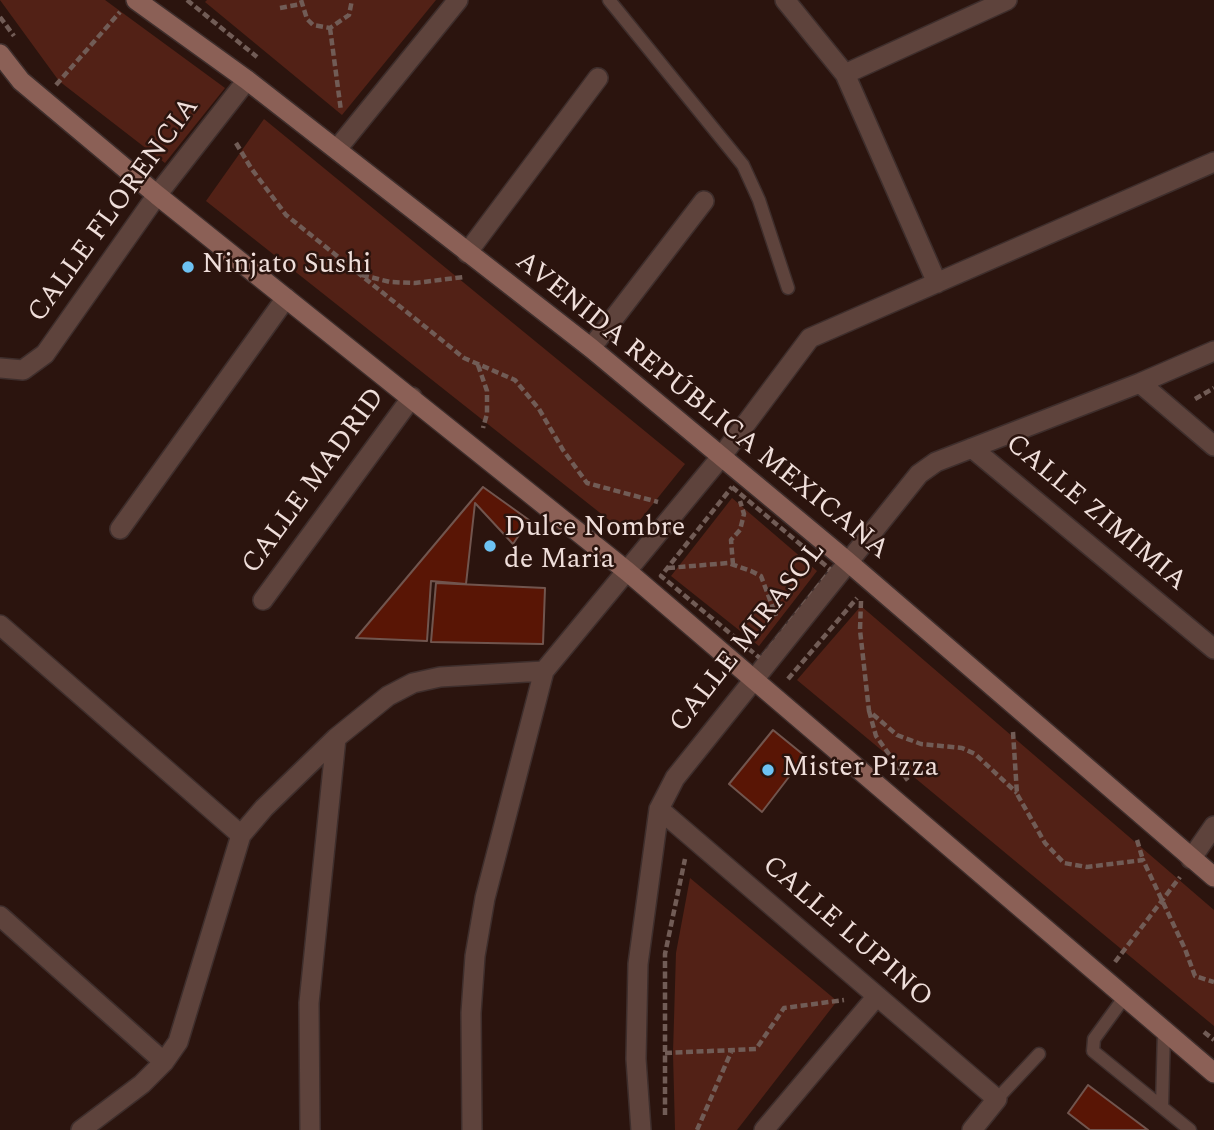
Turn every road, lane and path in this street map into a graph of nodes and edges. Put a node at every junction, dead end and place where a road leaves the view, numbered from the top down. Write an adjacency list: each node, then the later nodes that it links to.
1 (187, 0): 14 (path)
2 (354, 0): 11 (path)
3 (609, 0): 34 (lane)
4 (1007, 0): 15 (street)
5 (456, 1): 26 (street)
6 (132, 2): 19 (main road, AVENIDA REPÚBLICA MEXICANA); 21 (path)
7 (301, 2): 9 (path); 11 (path)
8 (789, 2): 15 (street)
9 (280, 8)
10 (0, 17): 12 (path)
11 (330, 28): 23 (path)
12 (15, 37)
13 (0, 54): 20 (main road)
14 (260, 59)
15 (845, 74): 33 (street)
16 (0, 75): 20 (main road)
17 (46, 78): 21 (path)
18 (598, 78): 31 (street)
19 (247, 80): 26 (main road, AVENIDA REPÚBLICA MEXICANA); 29 (street, CALLE FLORENCIA)
20 (21, 81): 29 (main road)
21 (53, 88): 22 (path)
22 (63, 96)
23 (342, 116)
24 (243, 134): 25 (path)
25 (236, 143): 27 (path); 32 (path)
26 (337, 149): 31 (main road, AVENIDA REPÚBLICA MEXICANA)
27 (229, 152)
28 (1214, 162): 33 (street)
29 (157, 195): 35 (main road); 39 (street, CALLE FLORENCIA)
30 (704, 201): 36 (street)
31 (463, 261): 32 (path); 36 (main road, AVENIDA REPÚBLICA MEXICANA)
32 (358, 274): 38 (path)
33 (937, 284): 47 (street)
34 (788, 288)
35 (286, 298): 42 (main road); 50 (street)
36 (591, 348): 47 (main road, AVENIDA REPÚBLICA MEXICANA)
37 (1214, 351): 40 (street, CALLE MIRASOL)
38 (478, 365): 44 (path); 49 (path)
39 (0, 368)
40 (1140, 383): 45 (street); 46 (street, CALLE MIRASOL)
41 (1214, 388): 43 (path)
42 (412, 397): 54 (main road); 56 (street, CALLE MADRID)
43 (1204, 407)
44 (471, 423)
45 (1214, 446)
46 (972, 448): 51 (street, CALLE MIRASOL); 60 (street, CALLE ZIMIMIA)
47 (721, 457): 51 (main road, AVENIDA REPÚBLICA MEXICANA); 54 (street)
48 (737, 491): 52 (path); 53 (path); 59 (path)
49 (666, 505)
50 (120, 529)
51 (847, 561): 62 (street, CALLE MIRASOL); 74 (main road, AVENIDA REPÚBLICA MEXICANA)
52 (733, 565): 53 (path); 59 (path)
53 (668, 568): 59 (path)
54 (628, 572): 61 (street); 62 (main road)
55 (861, 592): 57 (path); 63 (path); 64 (path)
56 (263, 600)
57 (871, 601)
58 (0, 625): 72 (street)
59 (786, 627)
60 (1214, 649)
61 (544, 671): 66 (street); 100 (street)
62 (755, 678): 69 (street, CALLE MIRASOL); 82 (main road)
63 (786, 681)
64 (869, 710): 67 (path); 68 (path)
65 (1023, 733): 68 (path)
66 (336, 738): 72 (street); 99 (street)
67 (893, 771)
68 (1017, 794): 77 (path)
69 (659, 809): 86 (street, CALLE LUPINO); 101 (street, CALLE MIRASOL)
70 (1214, 826): 74 (street)
71 (1134, 830): 73 (path)
72 (241, 835): 93 (street)
73 (1144, 839)
74 (1191, 859): 76 (main road, AVENIDA REPÚBLICA MEXICANA); 77 (path)
75 (694, 867): 91 (path)
76 (1214, 877)
77 (1163, 900): 80 (path); 83 (path)
78 (0, 916): 93 (street)
79 (1107, 950): 80 (path)
80 (1118, 959): 81 (path); 82 (path)
81 (1128, 968)
82 (1105, 978): 85 (main road)
83 (1214, 982)
84 (841, 990): 90 (path)
85 (1126, 995): 87 (main road); 96 (lane)
86 (877, 996): 95 (street, CALLE LUPINO); 103 (street)
87 (1164, 1030): 94 (main road); 96 (lane)
88 (1203, 1031): 89 (path)
89 (1214, 1040)
90 (732, 1051): 91 (path); 102 (path)
91 (665, 1053): 97 (path)
92 (1039, 1054): 95 (lane)
93 (164, 1062): 98 (street)
94 (1214, 1073)
95 (997, 1099): 104 (street)
96 (1162, 1107): 105 (lane)
97 (665, 1117)
98 (81, 1130)
99 (310, 1130)
100 (472, 1130)
101 (641, 1130)
102 (697, 1130)
103 (764, 1130)
104 (972, 1130)
105 (1190, 1130)

